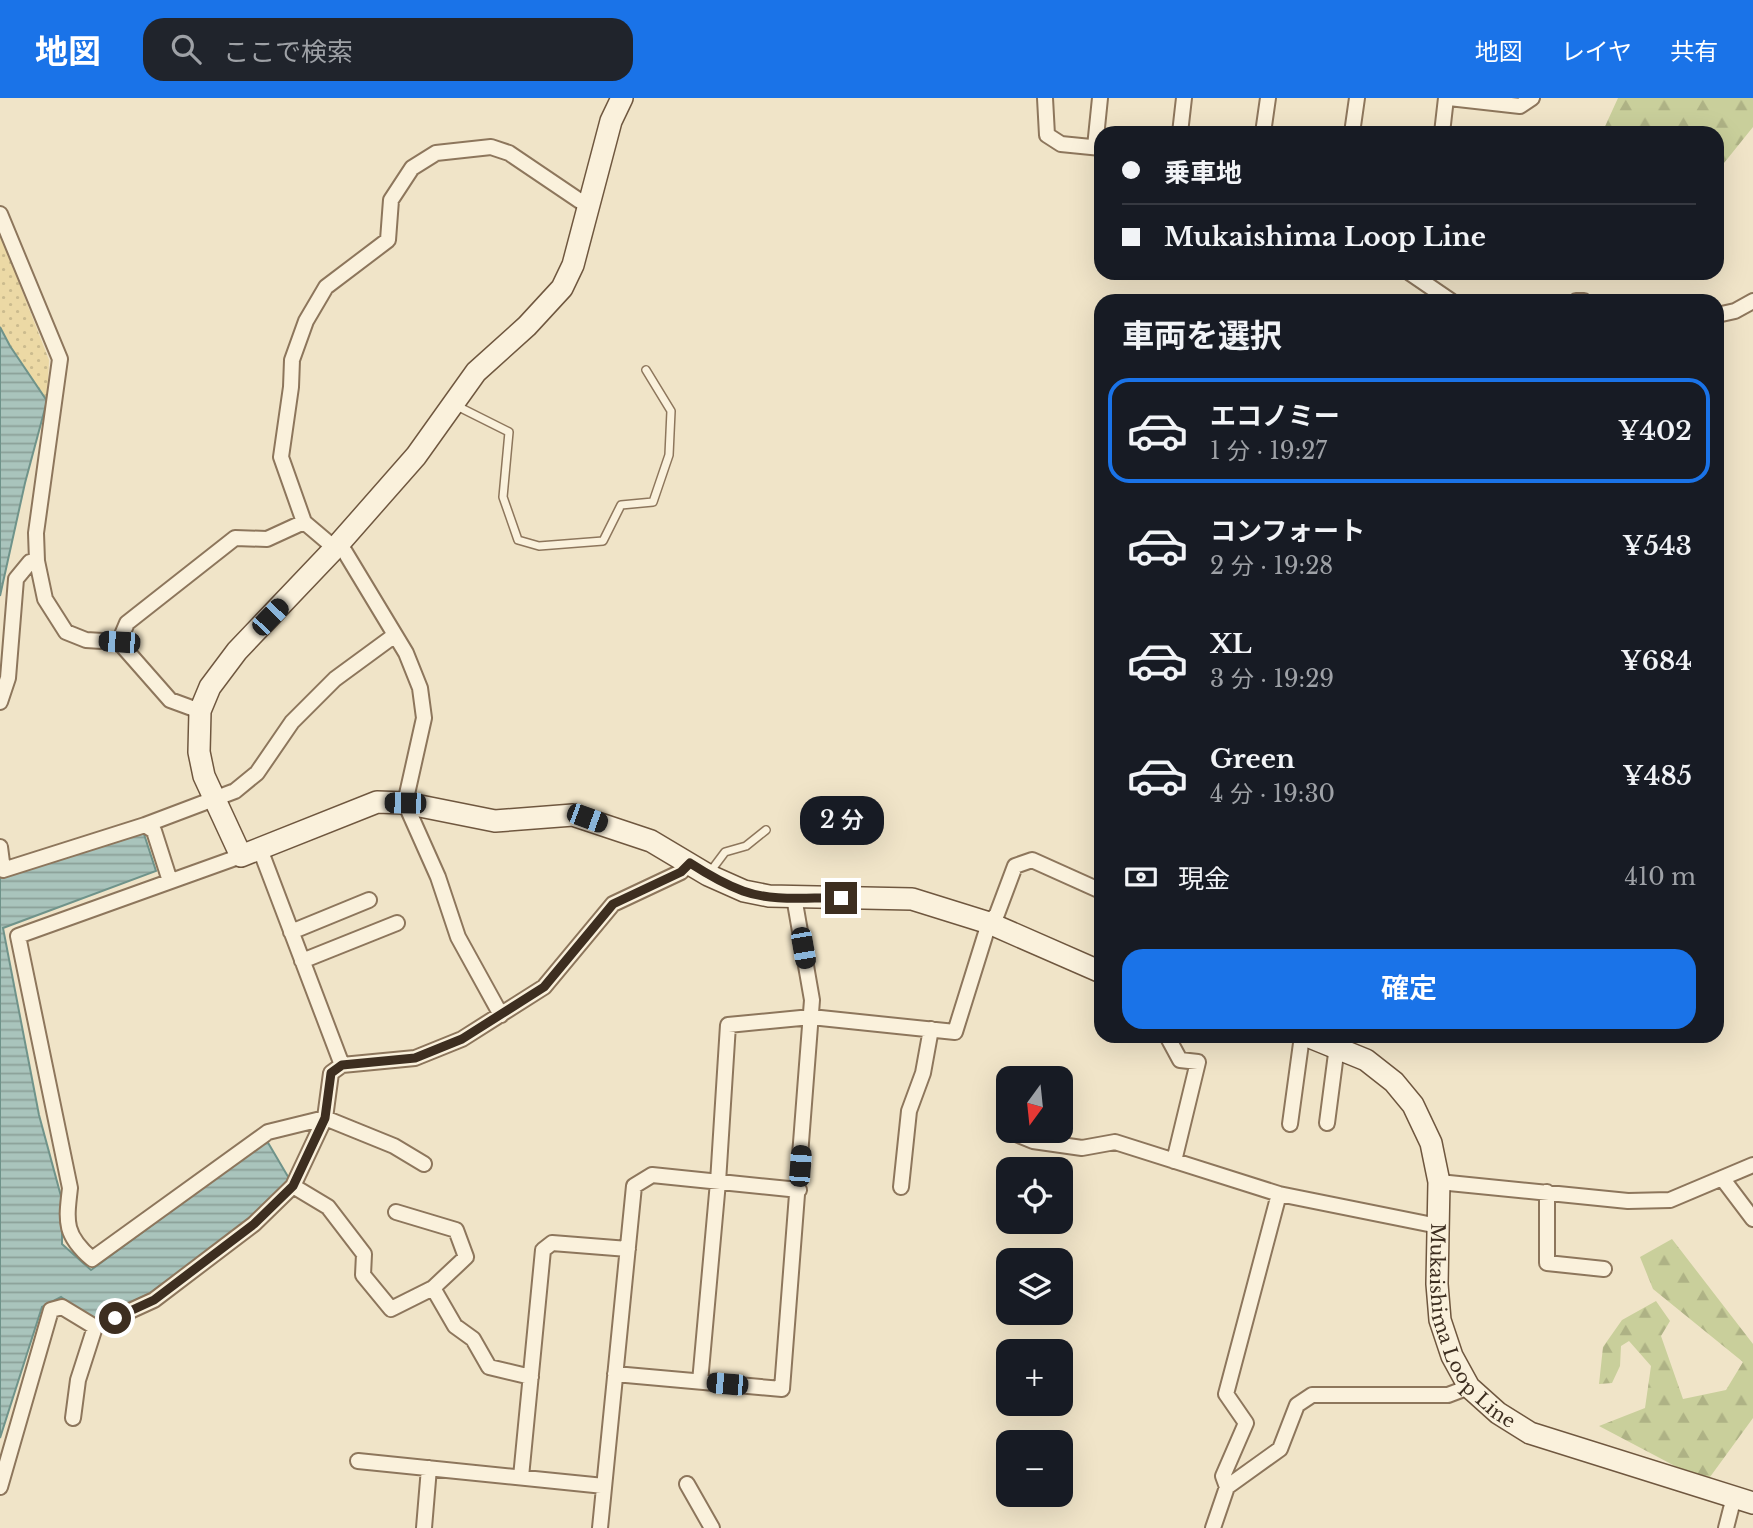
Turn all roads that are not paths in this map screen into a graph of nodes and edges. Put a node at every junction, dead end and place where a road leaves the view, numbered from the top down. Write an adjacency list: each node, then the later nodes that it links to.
1 (622, 98): 15 (main road)
2 (1045, 98): 14 (street)
3 (1100, 98): 9 (street)
4 (1184, 98): 10 (street)
5 (1268, 98): 11 (street)
6 (1357, 98): 12 (street)
7 (1448, 98): 8 (street); 13 (street)
8 (1532, 98)
9 (1099, 126)
10 (1181, 126)
11 (1264, 126)
12 (1353, 126)
13 (1443, 126)
14 (1094, 148)
15 (588, 202): 22 (main road); 23 (street)
16 (0, 214): 25 (street)
17 (1420, 280): 18 (street)
18 (1441, 294)
19 (1753, 301): 20 (street)
20 (1724, 313)
21 (646, 370): 22 (lane)
22 (453, 404): 24 (main road)
23 (304, 522): 24 (street); 27 (street)
24 (336, 547): 26 (street); 29 (main road)
25 (37, 561): 27 (street); 28 (street)
26 (395, 635): 30 (street); 31 (street)
27 (119, 642): 29 (street)
28 (0, 702)
29 (200, 710): 30 (main road)
30 (215, 800): 32 (street); 35 (main road)
31 (405, 803): 35 (main road); 36 (main road); 47 (street)
32 (145, 825): 34 (street); 38 (street)
33 (766, 830): 37 (lane)
34 (0, 847)
35 (251, 853): 38 (street); 44 (street)
36 (690, 863): 37 (main road); 47 (street)
37 (708, 875): 40 (main road)
38 (170, 881): 55 (street)
39 (1094, 888): 43 (street)
40 (794, 897): 43 (main road); 48 (street)
41 (369, 900): 44 (street)
42 (397, 923): 45 (street)
43 (989, 923): 46 (main road); 49 (street)
44 (291, 932): 45 (street)
45 (302, 961): 54 (street)
46 (1094, 969)
47 (500, 1014): 54 (street)
48 (811, 1017): 49 (street); 63 (street); 67 (street)
49 (931, 1030): 66 (street)
50 (1171, 1043): 59 (street)
51 (1304, 1043): 57 (street)
52 (1327, 1043): 53 (main road, Mukaishima Loop Line)
53 (1337, 1046): 56 (street); 64 (main road, Mukaishima Loop Line)
54 (342, 1065): 55 (street)
55 (325, 1118): 60 (street); 65 (street)
56 (1327, 1123)
57 (1290, 1124)
58 (1041, 1143): 59 (street)
59 (1174, 1161): 69 (street)
60 (424, 1164)
61 (1753, 1165): 62 (street)
62 (1722, 1178): 68 (street); 71 (street)
63 (718, 1182): 67 (street); 73 (street); 79 (street)
64 (1439, 1182): 68 (street); 72 (main road, Mukaishima Loop Line)
65 (293, 1186): 75 (street); 76 (street)
66 (901, 1187)
67 (799, 1191): 79 (street)
68 (1547, 1192): 74 (street)
69 (1279, 1194): 72 (street); 87 (street)
70 (396, 1212): 75 (street)
71 (1753, 1219)
72 (1438, 1226): 80 (main road, Mukaishima Loop Line)
73 (628, 1249): 77 (street); 78 (street)
74 (1604, 1269)
75 (433, 1288): 78 (street)
76 (95, 1327): 81 (street); 88 (street)
77 (615, 1374): 79 (street); 86 (street)
78 (531, 1377): 84 (street)
79 (700, 1382)
80 (1469, 1387): 87 (street); 89 (main road, Mukaishima Loop Line)
81 (73, 1418)
82 (358, 1461): 83 (street)
83 (429, 1468): 84 (street); 90 (street)
84 (521, 1477): 86 (street)
85 (687, 1483): 92 (street)
86 (604, 1486): 91 (street)
87 (1227, 1487): 93 (street)
88 (0, 1488)
89 (1743, 1500): 94 (street)
90 (424, 1528)
91 (600, 1528)
92 (712, 1528)
93 (1213, 1528)
94 (1726, 1528)

